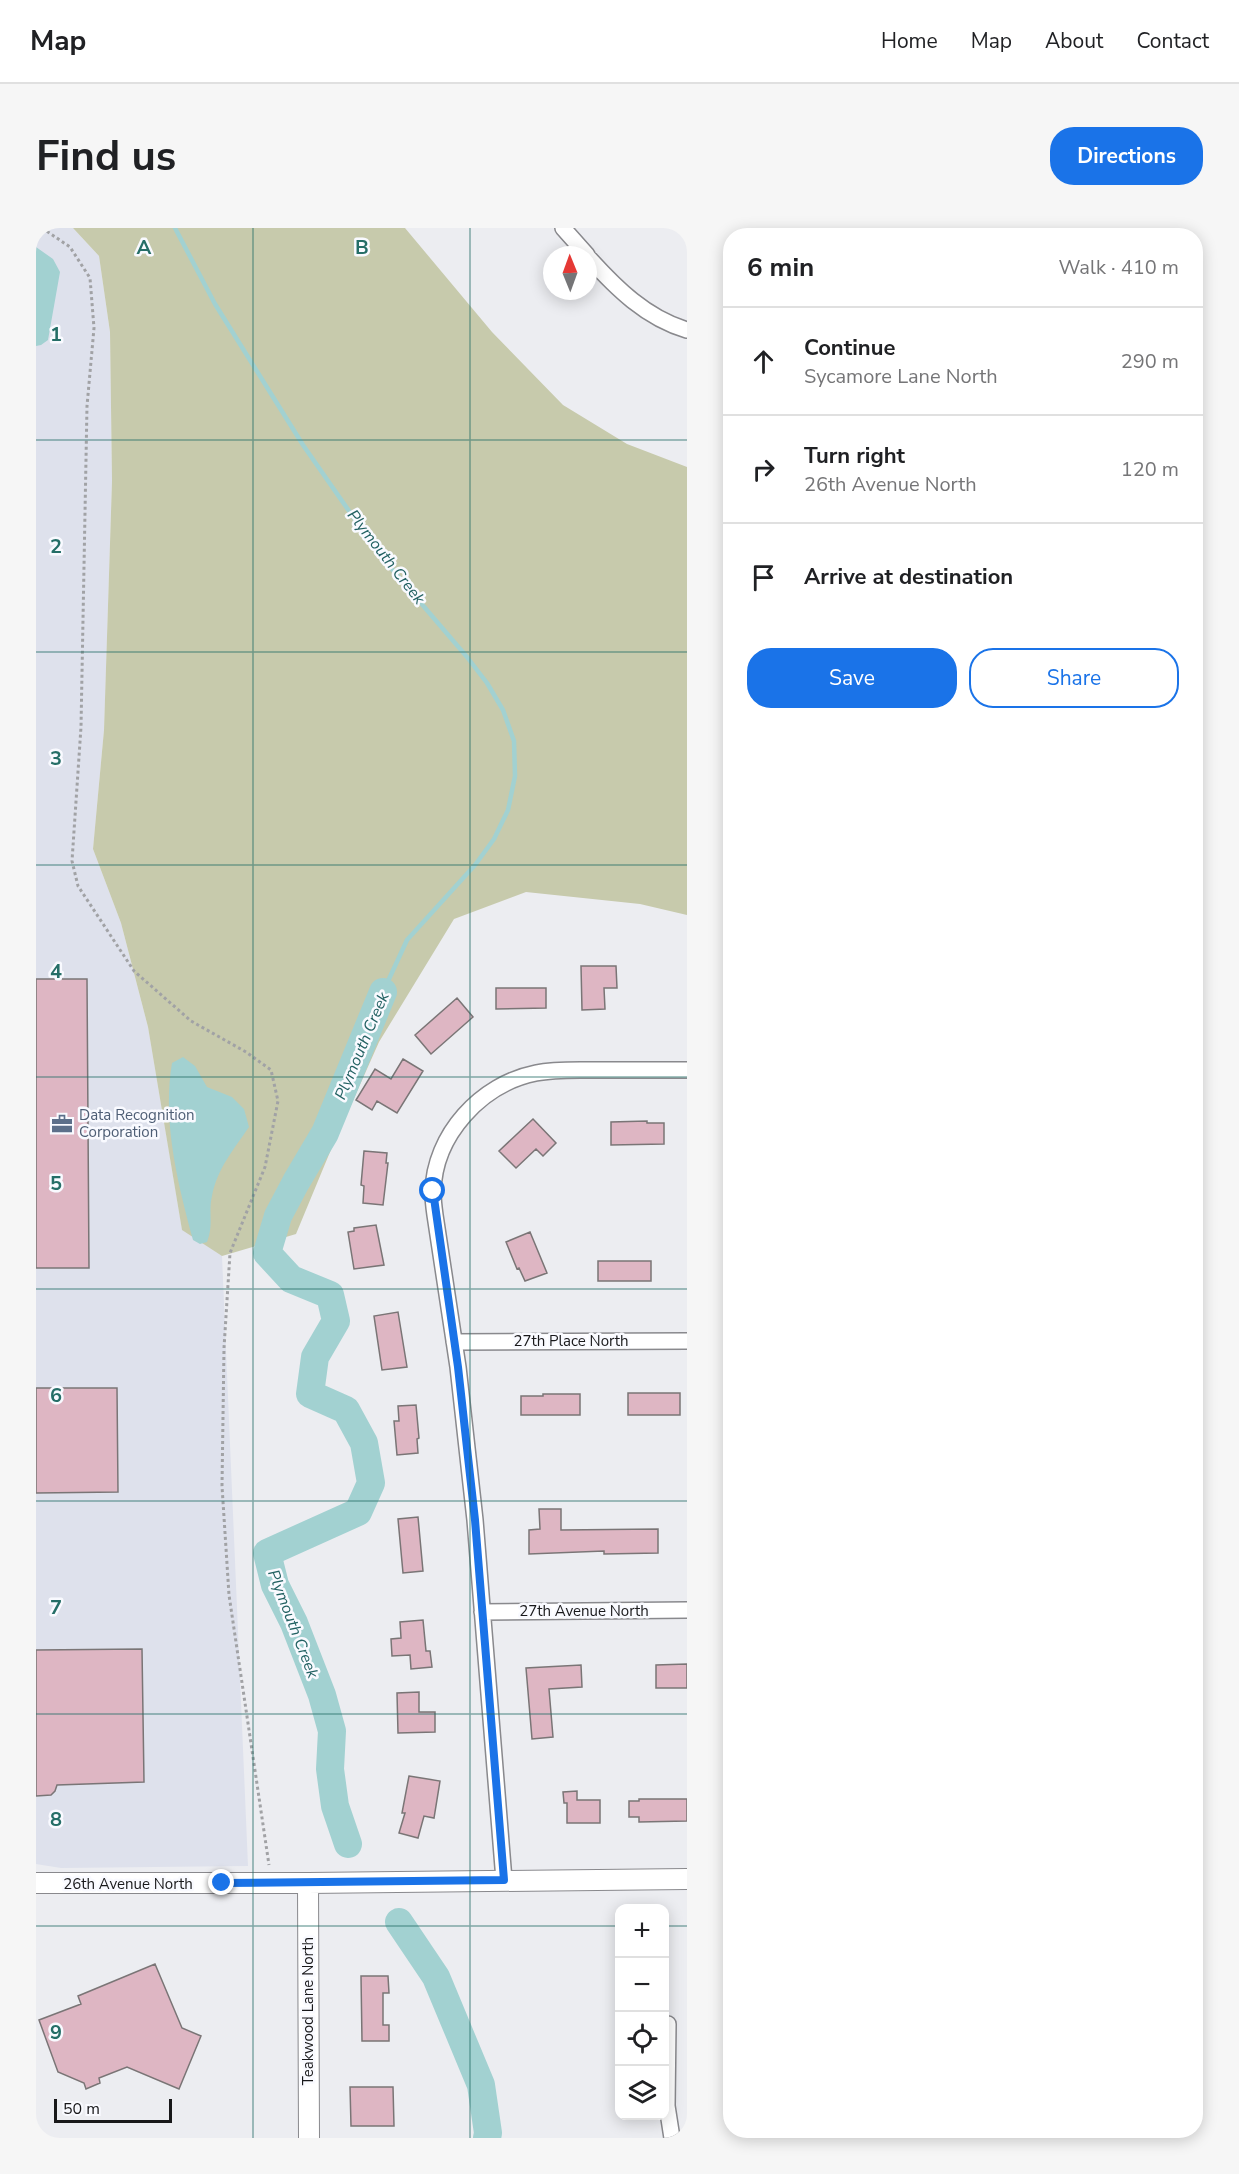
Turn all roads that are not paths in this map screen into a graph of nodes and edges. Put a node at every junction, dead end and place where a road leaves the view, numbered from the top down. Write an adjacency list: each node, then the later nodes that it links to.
1 (563, 228): 2 (street)
2 (578, 246)
3 (597, 266): 4 (street)
4 (687, 330)
5 (687, 1070): 7 (street)
6 (687, 1341): 7 (street, 27th Place North)
7 (454, 1342): 9 (street)
8 (687, 1610): 9 (street, 27th Avenue North)
9 (482, 1612): 11 (street)
10 (687, 1879): 11 (street, 26th Avenue North)
11 (504, 1880): 13 (street, 26th Avenue North)
12 (36, 1883): 13 (street, 26th Avenue North)
13 (308, 1883): 15 (street, Teakwood Lane North)
14 (667, 2066): 16 (street)
15 (309, 2138)
16 (672, 2138)

